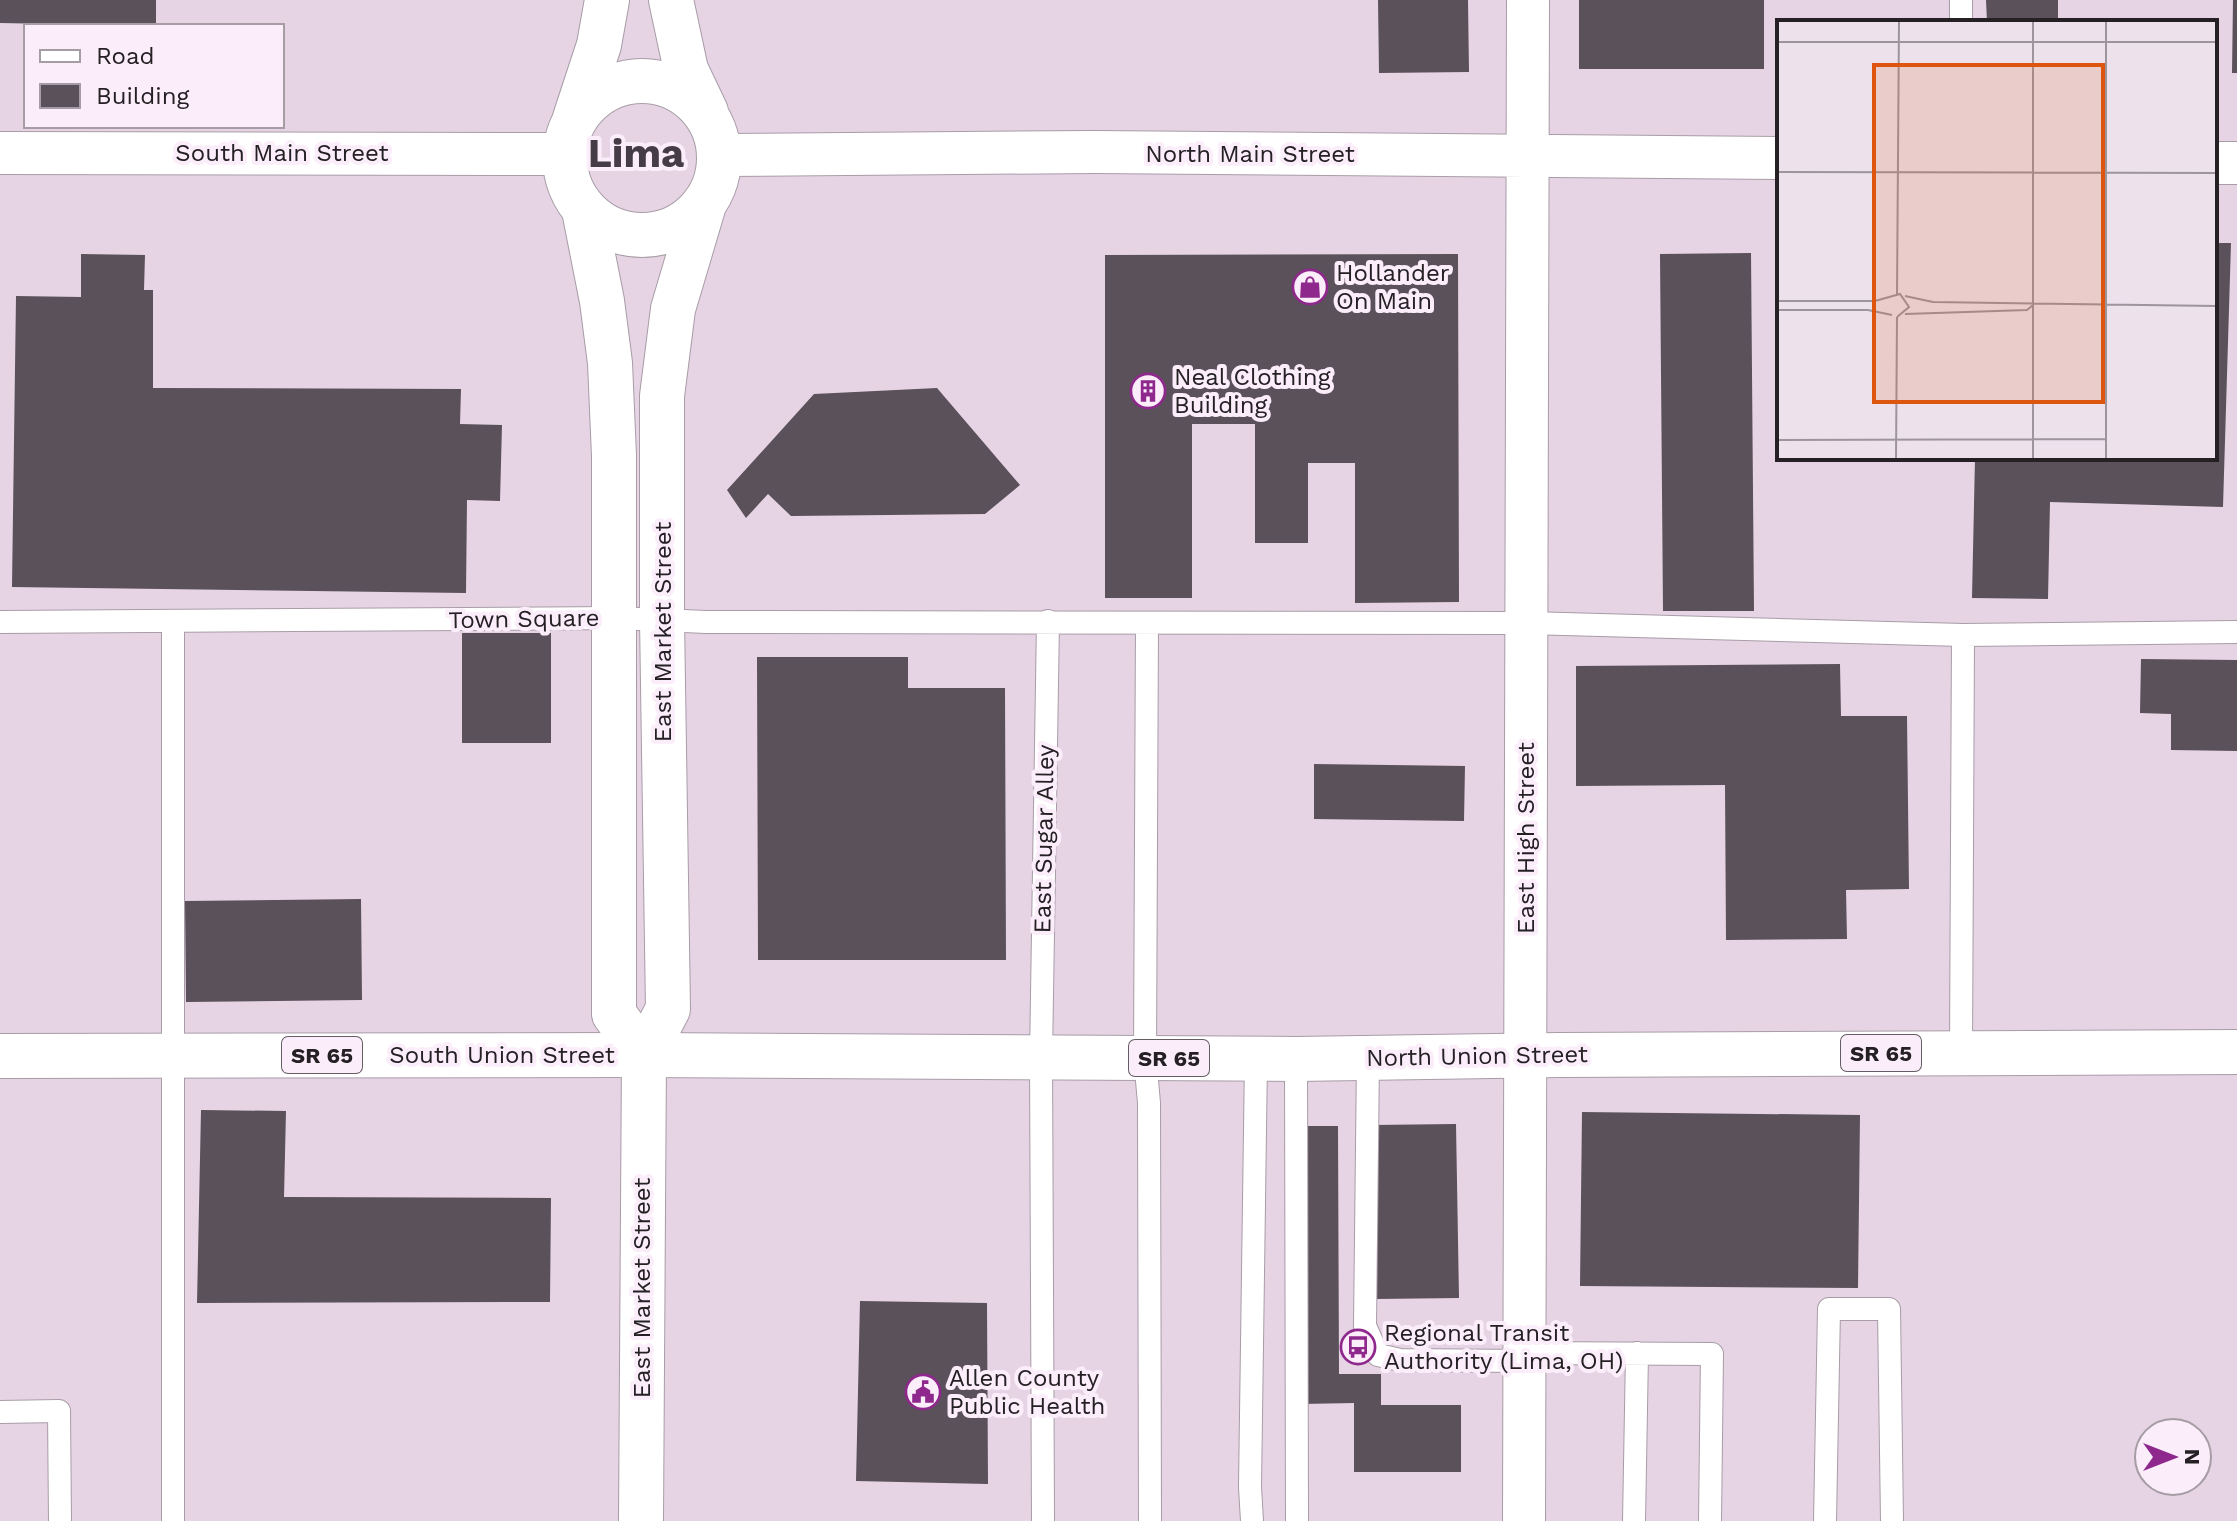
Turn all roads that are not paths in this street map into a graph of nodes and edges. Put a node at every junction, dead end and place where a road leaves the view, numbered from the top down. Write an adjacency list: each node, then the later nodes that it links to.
1 (607, 0): 4 (street)
2 (671, 0): 5 (street)
3 (1528, 0): 7 (street, East High Street)
4 (570, 136): 5 (street); 6 (street, South Main Street); 10 (street)
5 (714, 136): 7 (street, North Main Street); 9 (street)
6 (0, 153)
7 (1529, 156): 8 (street, North Main Street); 17 (street, East High Street)
8 (1777, 158)
9 (703, 208): 10 (street); 12 (street, East Market Street)
10 (584, 210): 11 (street, East Market Street)
11 (616, 618): 12 (lane, Town Square); 15 (lane, Town Square); 22 (street, East Market Street)
12 (662, 619): 13 (lane, Town Square); 22 (street, East Market Street)
13 (1048, 621): 16 (lane, Town Square); 27 (lane, East Sugar Alley)
14 (0, 622): 15 (lane, Town Square)
15 (173, 622): 25 (lane)
16 (1147, 623): 17 (lane, Town Square); 29 (lane)
17 (1528, 623): 19 (lane, Town Square); 23 (street, East High Street)
18 (2237, 632): 19 (lane, Town Square)
19 (1963, 635): 21 (lane)
20 (2237, 1052): 21 (street, North Union Street / SR 65)
21 (1961, 1053): 23 (street, North Union Street / SR 65)
22 (644, 1055): 25 (street, South Union Street / SR 65); 26 (street, South Union Street / SR 65); 36 (street, East Market Street)
23 (1525, 1055): 28 (street, North Union Street / SR 65); 32 (street, East High Street)
24 (0, 1056): 25 (street, South Union Street / SR 65)
25 (171, 1056): 35 (lane)
26 (716, 1056): 27 (street, North Union Street / SR 65)
27 (1041, 1057): 29 (street, North Union Street / SR 65); 37 (lane, East Sugar Alley)
28 (1368, 1057): 30 (street, North Union Street / SR 65); 32 (lane)
29 (1145, 1058): 30 (street, North Union Street / SR 65); 38 (lane)
30 (1276, 1059): 39 (lane); 40 (lane)
31 (1637, 1353): 32 (lane); 42 (lane); 43 (lane)
32 (1525, 1357): 41 (street, East High Street)
33 (0, 1412): 34 (lane)
34 (60, 1521)
35 (173, 1521)
36 (641, 1521)
37 (1043, 1521)
38 (1150, 1521)
39 (1252, 1521)
40 (1297, 1521)
41 (1524, 1521)
42 (1634, 1521)
43 (1710, 1521)
44 (1825, 1521): 45 (lane)
45 (1892, 1521)

